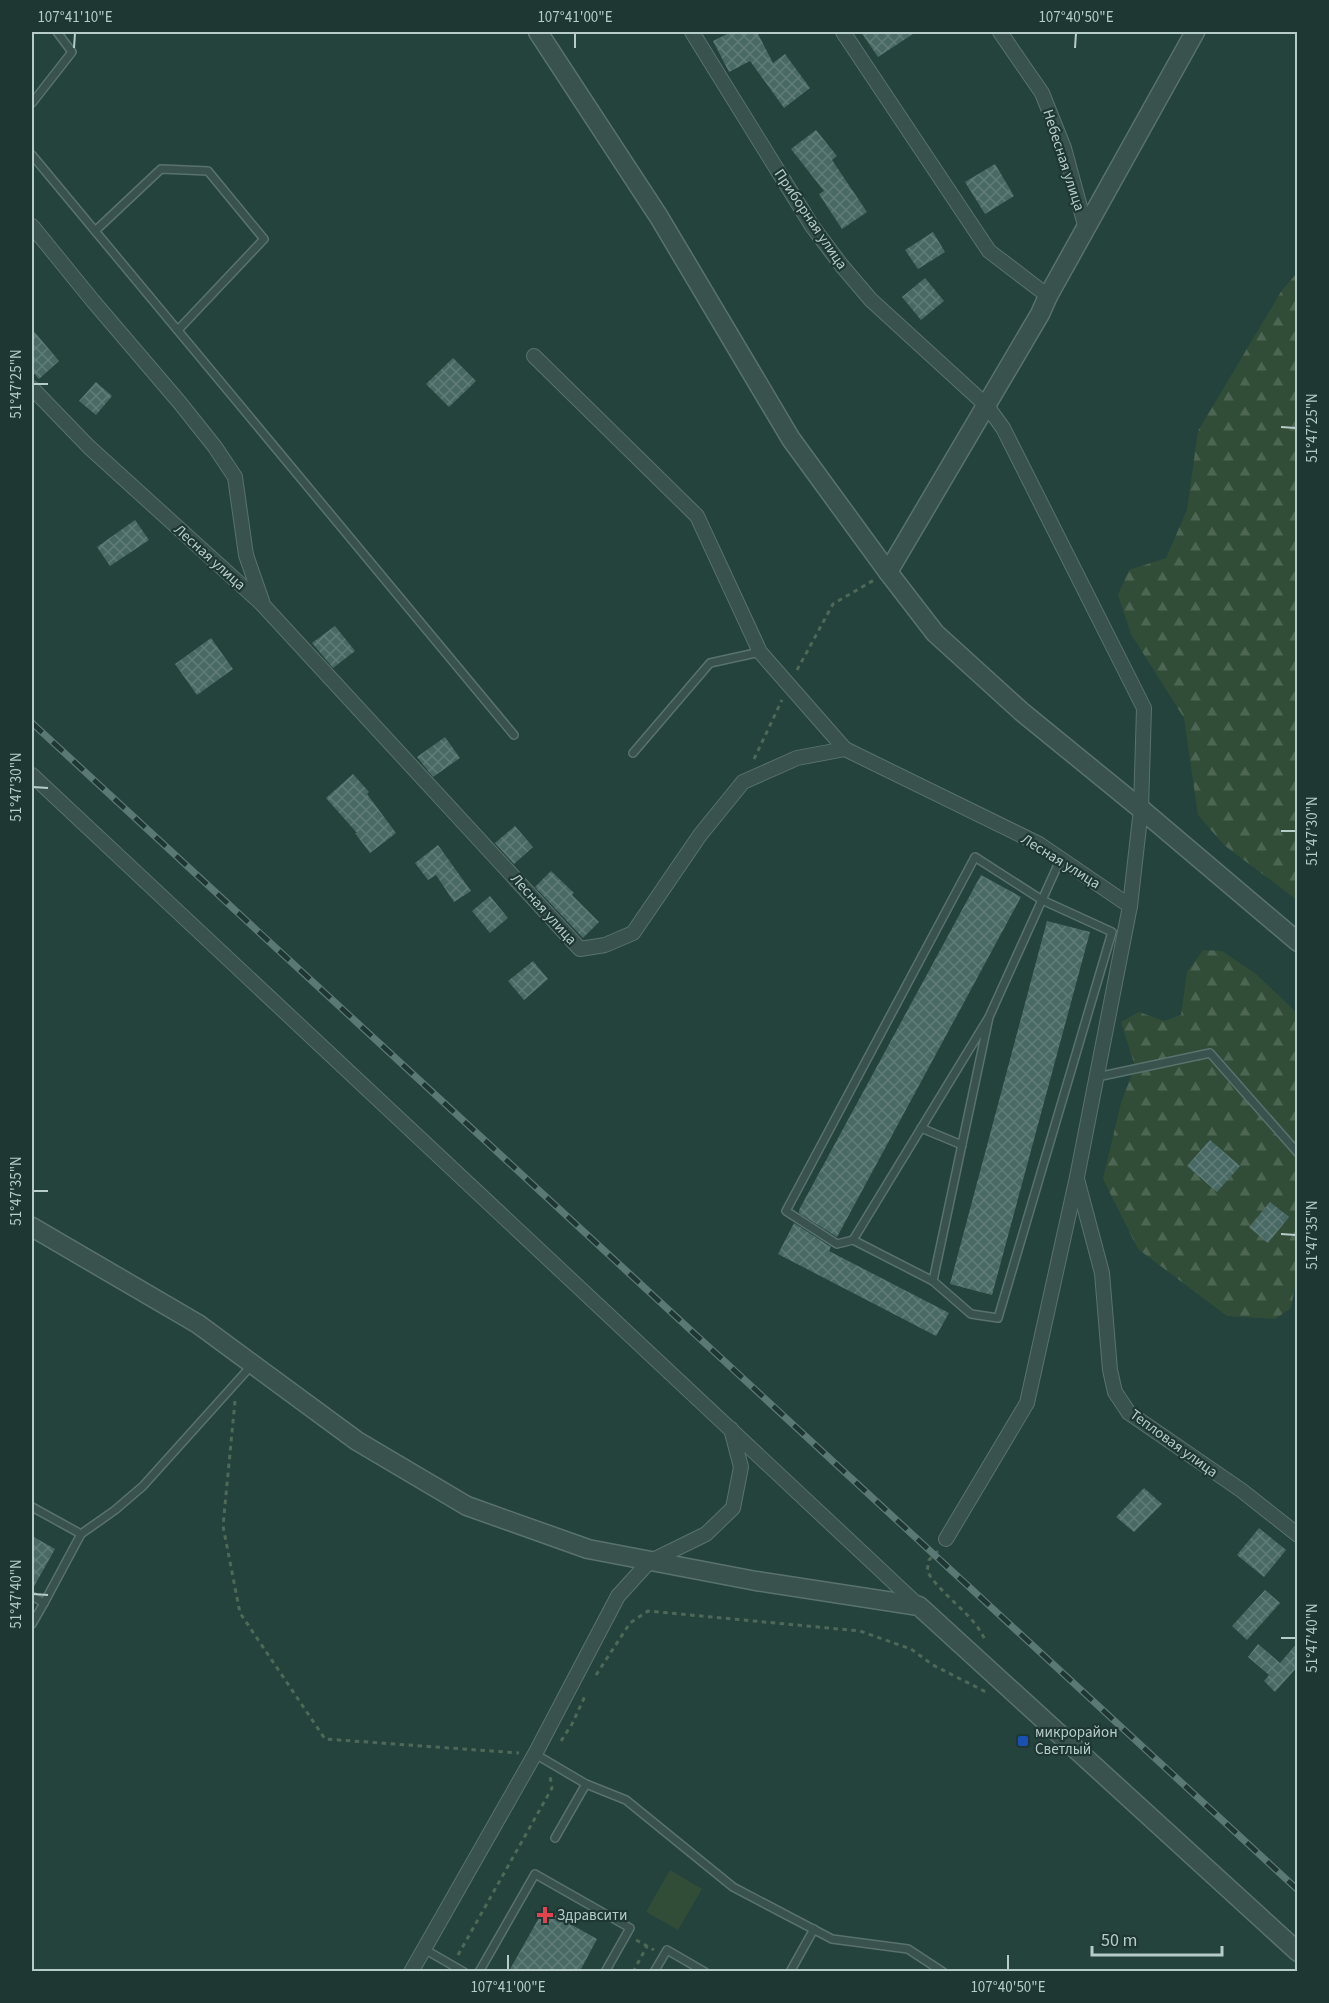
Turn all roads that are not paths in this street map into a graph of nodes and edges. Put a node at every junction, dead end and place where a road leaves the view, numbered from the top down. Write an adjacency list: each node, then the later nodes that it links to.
1 (57, 32): 7 (lane)
2 (538, 32): 17 (street)
3 (692, 32): 16 (street, Приборная улица)
4 (843, 32): 12 (street)
5 (1000, 32): 10 (street, Небесная улица)
6 (1195, 32): 10 (street)
7 (32, 103)
8 (32, 155): 11 (lane)
9 (32, 226): 18 (street)
10 (1086, 229): 12 (street)
11 (95, 231): 13 (lane); 13 (lane)
12 (1048, 296): 16 (street)
13 (178, 330): 20 (lane)
14 (534, 356): 19 (street)
15 (32, 388): 18 (street, Лесная улица)
16 (987, 406): 17 (street); 24 (street, Приборная улица)
17 (888, 572): 24 (street)
18 (262, 604): 21 (street, Лесная улица)
19 (760, 652): 21 (street); 22 (lane)
20 (514, 735)
21 (846, 749): 25 (street, Лесная улица)
22 (633, 753)
23 (32, 775): 39 (street)
24 (1141, 809): 27 (street, Приборная улица); 28 (street)
25 (1061, 858): 26 (lane); 27 (street, Лесная улица)
26 (1042, 900): 29 (lane); 36 (lane); 37 (lane)
27 (1130, 906): 30 (street, Приборная улица)
28 (1298, 942)
29 (988, 1017): 31 (lane); 32 (lane)
30 (1096, 1077): 33 (lane); 34 (street, Приборная улица)
31 (921, 1128): 32 (lane); 36 (lane)
32 (962, 1145): 37 (lane)
33 (1298, 1153)
34 (1077, 1177): 42 (street, Тепловая улица); 43 (street, Приборная улица)
35 (32, 1227): 38 (street)
36 (853, 1240): 37 (lane)
37 (933, 1281)
38 (253, 1364): 41 (lane); 44 (street)
39 (731, 1429): 44 (street); 47 (street)
40 (32, 1507): 41 (lane)
41 (81, 1534): 46 (lane)
42 (1298, 1535)
43 (946, 1539)
44 (649, 1562): 47 (street); 49 (street)
45 (32, 1596): 46 (lane)
46 (44, 1603): 48 (lane)
47 (919, 1606): 54 (street)
48 (32, 1624)
49 (536, 1754): 50 (lane); 53 (street)
50 (586, 1784): 51 (lane); 52 (lane)
51 (555, 1838)
52 (814, 1929): 61 (lane); 62 (lane)
53 (424, 1949): 55 (street); 56 (lane)
54 (1298, 1952)
55 (411, 1971)
56 (464, 1971)
57 (479, 1971): 58 (lane)
58 (605, 1971)
59 (654, 1971): 60 (lane)
60 (705, 1971)
61 (790, 1971)
62 (943, 1971)

